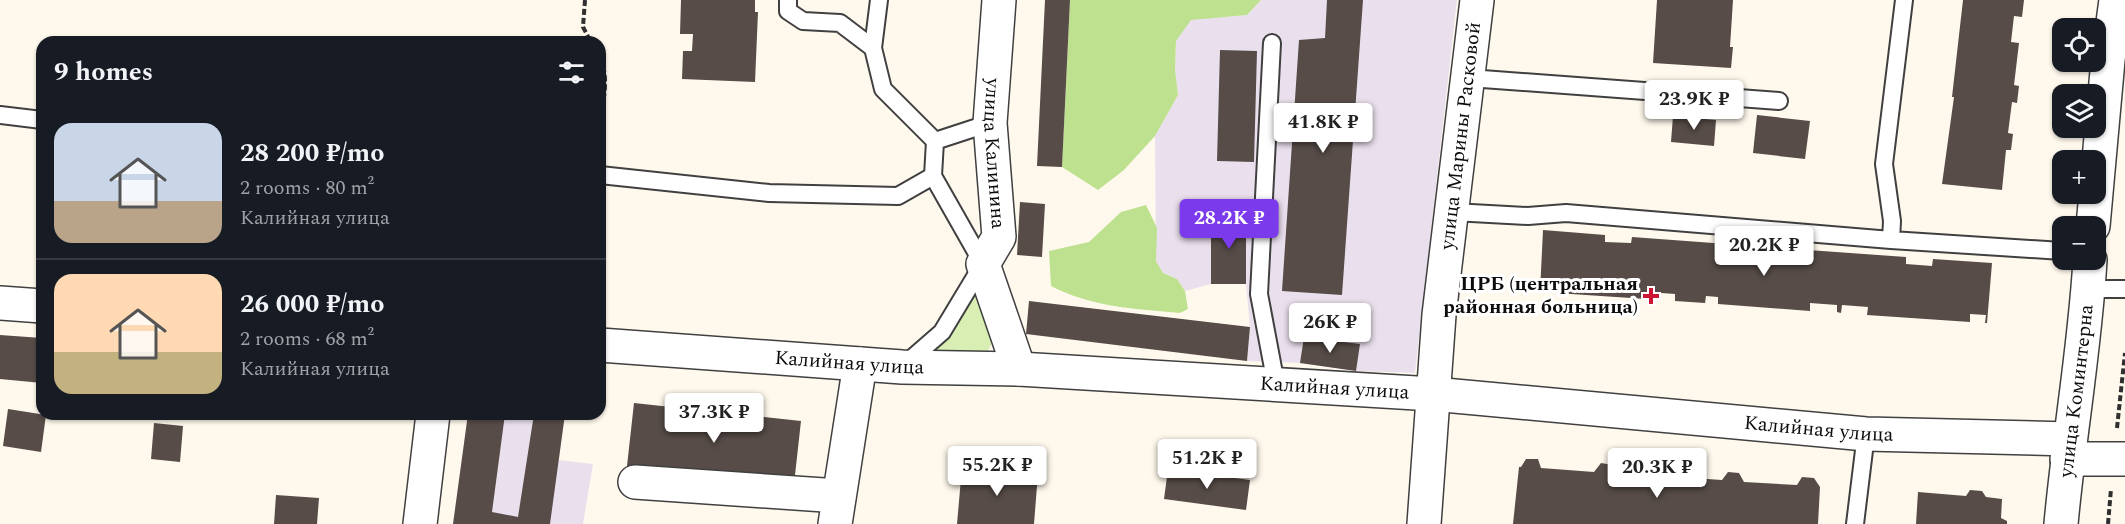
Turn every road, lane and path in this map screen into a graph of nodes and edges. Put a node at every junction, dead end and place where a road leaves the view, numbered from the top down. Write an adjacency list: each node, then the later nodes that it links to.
1 (585, 0): 8 (path)
2 (788, 0): 10 (lane)
3 (879, 0): 10 (lane)
4 (999, 0): 16 (street, улица Калинина)
5 (1477, 0): 12 (street, улица Марины Расковой)
6 (1904, 0): 22 (lane)
7 (2116, 0): 11 (street)
8 (588, 36)
9 (1272, 43): 33 (lane)
10 (873, 48): 17 (lane)
11 (2116, 60): 21 (street)
12 (1469, 78): 13 (lane); 20 (street, улица Марины Расковой)
13 (1779, 101)
14 (0, 115): 15 (lane)
15 (36, 119)
16 (990, 123): 17 (lane); 24 (street, улица Калинина)
17 (935, 141): 19 (lane)
18 (606, 176): 19 (lane)
19 (933, 176): 24 (lane)
20 (1453, 212): 22 (lane); 34 (street, улица Марины Расковой)
21 (2094, 216)
22 (1891, 240): 23 (lane)
23 (2052, 250)
24 (983, 264): 31 (lane); 32 (street)
25 (2089, 274): 26 (lane); 37 (street, улица Коминтерна)
26 (2125, 289)
27 (0, 303): 28 (street)
28 (36, 306)
29 (606, 345): 30 (street, Калийная улица)
30 (860, 364): 31 (street, Калийная улица); 40 (street)
31 (902, 367): 32 (street, Калийная улица)
32 (1019, 369): 33 (street, Калийная улица)
33 (1276, 384): 34 (street, Калийная улица)
34 (1432, 394): 36 (street, Калийная улица); 42 (street, улица Марины Расковой)
35 (432, 420): 41 (street)
36 (1866, 434): 37 (street, Калийная улица); 43 (lane)
37 (2068, 449): 38 (street, Калийная улица); 44 (street, улица Коминтерна)
38 (2125, 459)
39 (635, 482): 40 (street)
40 (837, 510)
41 (420, 524)
42 (1424, 524)
43 (1856, 524)
44 (2061, 524)

